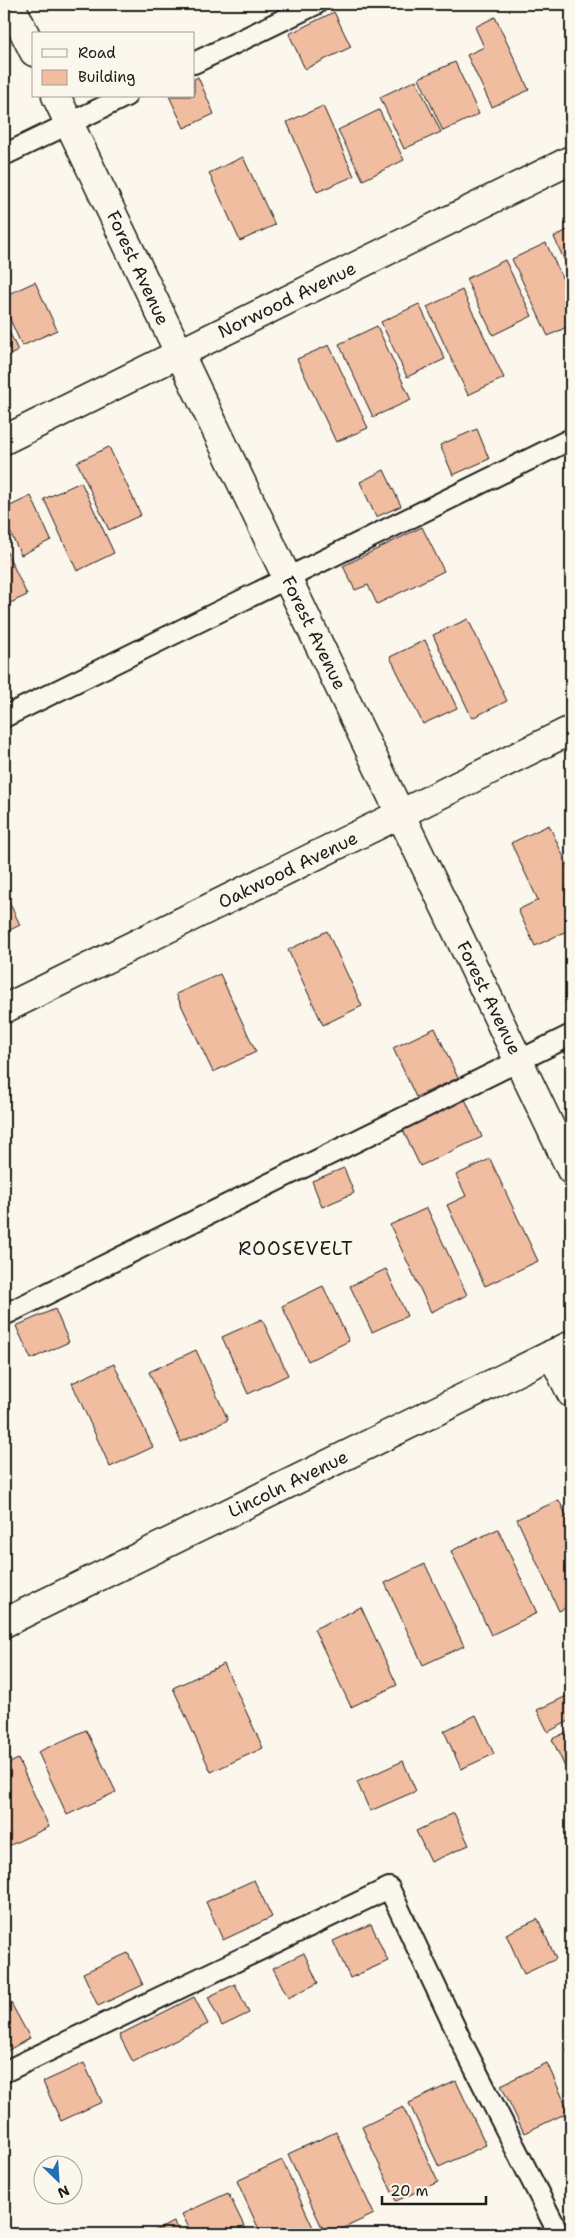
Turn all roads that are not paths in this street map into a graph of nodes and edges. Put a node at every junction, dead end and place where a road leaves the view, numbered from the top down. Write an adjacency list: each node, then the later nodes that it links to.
1 (10, 4): 3 (street)
2 (316, 4): 4 (lane)
3 (32, 48)
4 (195, 63)
5 (57, 98): 7 (street, Forest Avenue)
6 (122, 98): 7 (lane)
7 (69, 124): 8 (lane); 10 (street, Forest Avenue)
8 (4, 155)
9 (571, 160): 10 (street, Norwood Avenue)
10 (179, 353): 11 (street, Norwood Avenue); 13 (street, Forest Avenue)
11 (4, 440)
12 (571, 440): 13 (lane)
13 (287, 578): 14 (lane); 16 (street, Forest Avenue)
14 (4, 717)
15 (571, 730): 16 (street, Oakwood Avenue)
16 (401, 814): 17 (street, Oakwood Avenue); 19 (street, Forest Avenue)
17 (4, 1009)
18 (571, 1035): 19 (lane)
19 (519, 1061): 20 (street, Forest Avenue); 21 (lane)
20 (571, 1170)
21 (4, 1315)
22 (562, 1349): 23 (street); 24 (street, Lincoln Avenue)
23 (571, 1393)
24 (4, 1623)
25 (4, 2072): 26 (lane)
26 (559, 2234)

